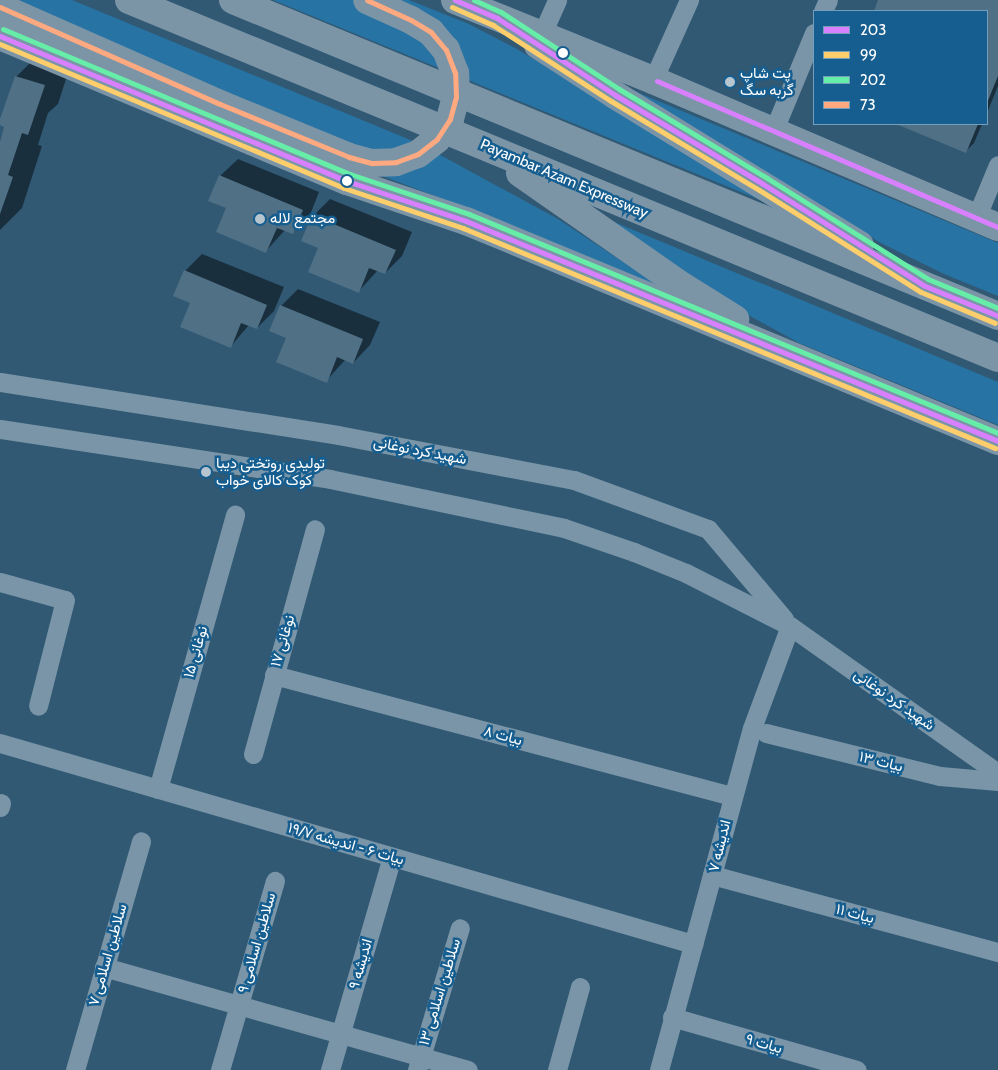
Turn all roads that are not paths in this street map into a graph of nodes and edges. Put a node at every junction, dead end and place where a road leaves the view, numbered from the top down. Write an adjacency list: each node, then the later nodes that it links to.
1 (129, 0): 14 (highway, Payambar Azam Expressway)
2 (233, 0): 17 (highway)
3 (367, 0): 7 (highway)
4 (455, 0): 8 (highway)
5 (557, 0): 9 (street)
6 (690, 0): 12 (street)
7 (0, 7)
8 (497, 18): 9 (highway); 17 (highway)
9 (542, 34): 12 (highway)
10 (813, 35): 13 (street)
11 (0, 36): 20 (highway)
12 (653, 80): 13 (highway)
13 (773, 132): 16 (highway)
14 (476, 142): 19 (highway, Payambar Azam Expressway); 20 (highway)
15 (998, 165): 16 (street)
16 (992, 222)
17 (925, 286): 18 (highway)
18 (998, 316)
19 (998, 358)
20 (809, 364): 23 (highway)
21 (0, 382): 27 (street, شهید کرد نوغانی)
22 (0, 429): 27 (street, شهید کرد نوغانی)
23 (998, 441)
24 (235, 515): 35 (street, نوغانی ۱۵)
25 (315, 529): 28 (street, نوغانی ۱۷)
26 (0, 582): 29 (street)
27 (790, 626): 33 (street, شهید کرد نوغانی); 36 (street, اندیشه ۷)
28 (274, 675): 32 (street, نوغانی ۱۷); 36 (street, بیات ۸)
29 (38, 706)
30 (766, 733): 34 (street, بیات ۱۳)
31 (0, 743): 35 (street, بیات ۶ - اندیشه ۱۹/۷)
32 (253, 754)
33 (998, 773)
34 (998, 781)
35 (158, 789): 38 (street, بیات ۶ - اندیشه ۱۹/۷)
36 (732, 796): 39 (street, اندیشه ۷)
37 (141, 841): 44 (street, سلاطین اسلامی ۷)
38 (392, 857): 42 (street, بیات ۶ - اندیشه ۱۹/۷); 48 (street, اندیشه ۹)
39 (712, 875): 42 (street, اندیشه ۷); 43 (street, بیات ۱۱)
40 (274, 881): 46 (street, سلاطین اسلامی ۹)
41 (460, 928): 49 (street, سلاطین اسلامی ۱۳)
42 (692, 944): 47 (street, اندیشه ۷)
43 (998, 952)
44 (104, 967): 46 (street); 50 (street, سلاطین اسلامی ۷)
45 (580, 987): 54 (street)
46 (239, 1005): 48 (street); 51 (street, سلاطین اسلامی ۹)
47 (672, 1017): 55 (street, اندیشه ۷); 56 (street, بیات ۹)
48 (340, 1034): 49 (street); 52 (street, اندیشه ۹)
49 (419, 1063): 53 (street)
50 (75, 1070)
51 (220, 1070)
52 (330, 1070)
53 (468, 1070)
54 (556, 1070)
55 (659, 1070)
56 (857, 1070)

